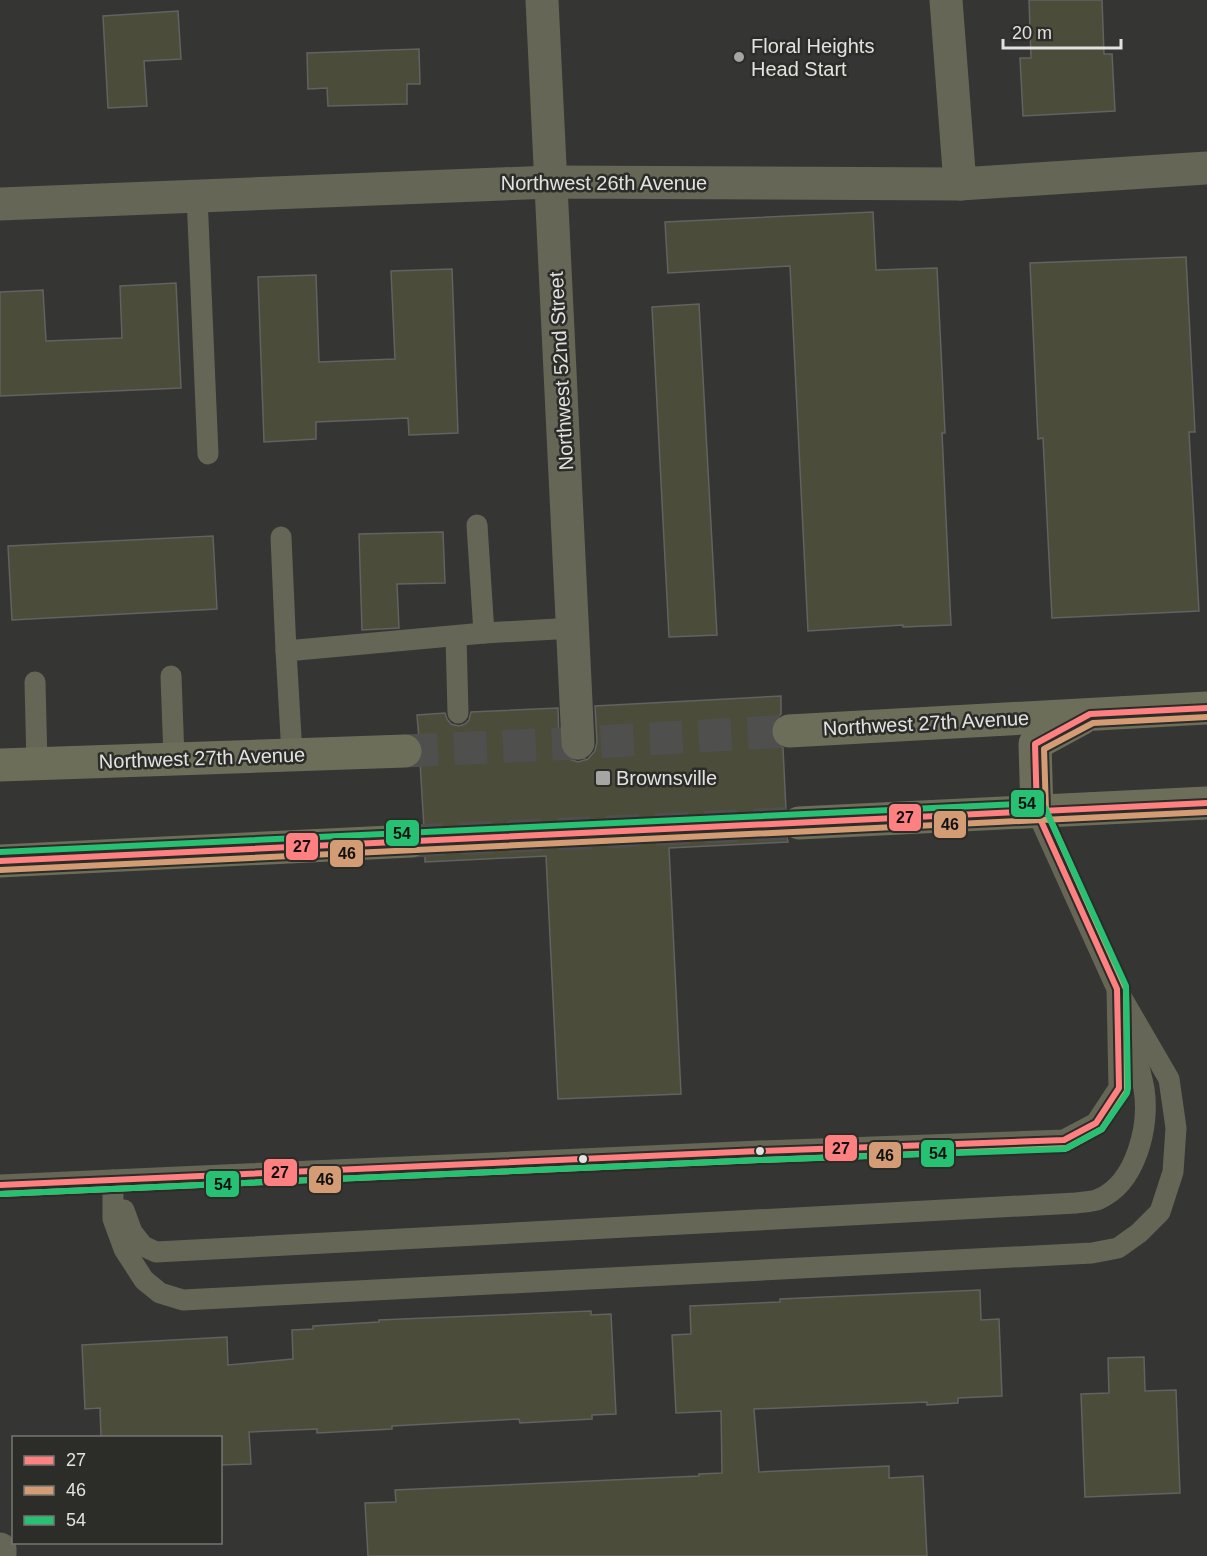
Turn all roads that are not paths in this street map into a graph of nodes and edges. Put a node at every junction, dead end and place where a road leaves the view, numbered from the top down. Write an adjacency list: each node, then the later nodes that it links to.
1 (542, 0): 4 (street, Northwest 52nd Street)
2 (946, 0): 5 (street)
3 (1207, 168): 5 (street, Northwest 26th Avenue)
4 (551, 182): 5 (street, Northwest 26th Avenue); 6 (street, Northwest 26th Avenue); 11 (street, Northwest 52nd Street)
5 (960, 184)
6 (197, 196): 7 (street, Northwest 26th Avenue); 8 (lane)
7 (0, 204)
8 (208, 454)
9 (477, 525): 12 (lane)
10 (281, 537): 14 (lane)
11 (574, 628): 12 (lane); 21 (street, Northwest 52nd Street)
12 (484, 633): 13 (lane)
13 (456, 636): 14 (lane); 18 (lane)
14 (286, 651): 23 (lane)
15 (171, 676): 24 (lane)
16 (35, 682): 25 (lane)
17 (1207, 708): 19 (main road, Northwest 27th Avenue)
18 (458, 713)
19 (1090, 714): 20 (main road, Northwest 27th Avenue); 28 (main road)
20 (789, 731)
21 (578, 743)
22 (405, 751): 23 (main road, Northwest 27th Avenue)
23 (292, 754): 24 (main road, Northwest 27th Avenue)
24 (174, 758): 25 (main road, Northwest 27th Avenue)
25 (37, 764): 26 (main road, Northwest 27th Avenue)
26 (0, 765)
27 (1207, 803): 28 (main road)
28 (1037, 812): 29 (main road); 32 (lane)
29 (799, 823)
30 (411, 841): 31 (main road)
31 (0, 861)
32 (1117, 989): 33 (lane); 33 (lane); 33 (lane)
33 (113, 1180): 34 (lane)
34 (0, 1185)
35 (0, 1549): 36 (street)
36 (0, 1556)

